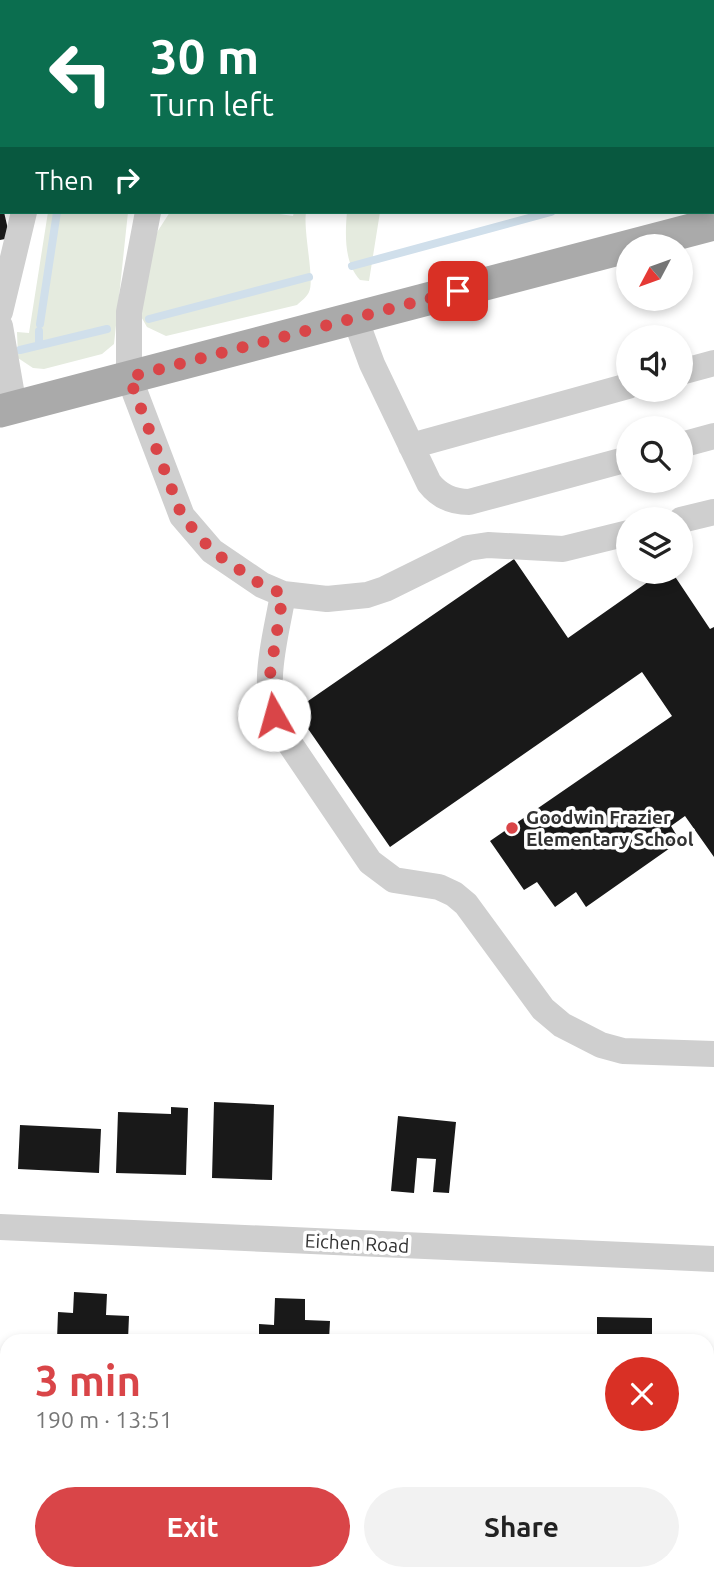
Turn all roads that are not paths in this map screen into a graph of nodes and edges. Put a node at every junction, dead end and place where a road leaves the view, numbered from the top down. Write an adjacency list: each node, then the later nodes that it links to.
1 (24, 214): 4 (street)
2 (148, 214): 9 (street)
3 (714, 224): 5 (main road)
4 (0, 312)
5 (355, 318): 9 (main road); 14 (street)
6 (0, 326): 11 (street)
7 (714, 363): 8 (street)
8 (693, 369)
9 (129, 377): 11 (main road); 19 (street)
10 (616, 389): 14 (street)
11 (7, 409)
12 (714, 436): 13 (street)
13 (693, 442)
14 (411, 446): 15 (street)
15 (616, 462)
16 (714, 512): 17 (street)
17 (693, 517)
18 (616, 536): 19 (street)
19 (283, 594): 20 (street)
20 (714, 1054)
21 (0, 1227): 22 (street, Eichen Road)
22 (714, 1259)

